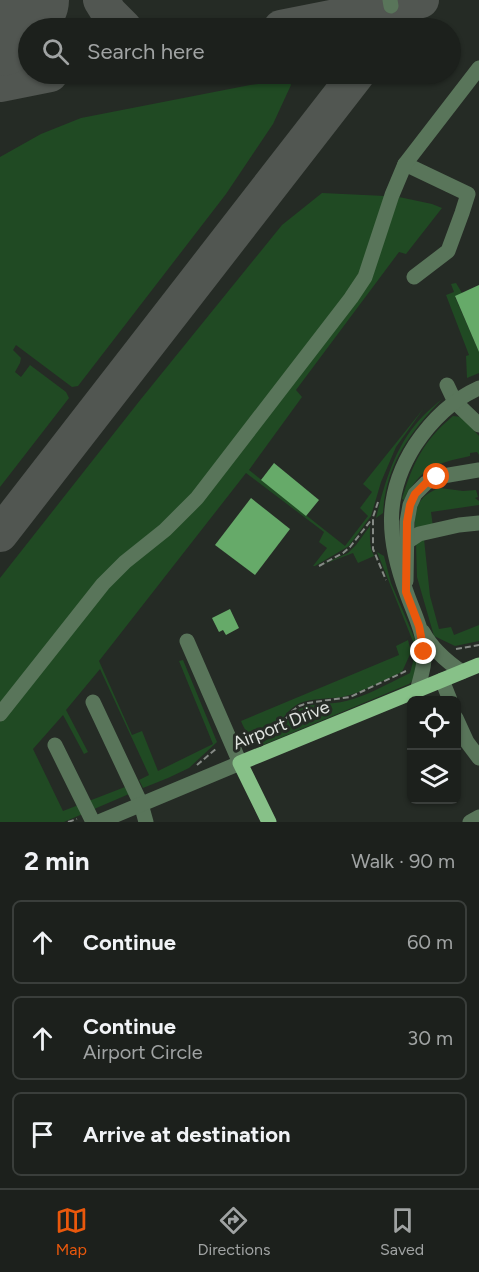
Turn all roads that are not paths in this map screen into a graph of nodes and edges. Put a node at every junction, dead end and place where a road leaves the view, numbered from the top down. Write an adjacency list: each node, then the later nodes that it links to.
1 (479, 68): 2 (street)
2 (405, 164): 3 (street); 21 (street)
3 (414, 277)
4 (447, 386): 6 (street)
5 (479, 388): 6 (street)
6 (455, 402): 7 (street); 11 (street)
7 (479, 425)
8 (479, 470): 10 (street)
9 (479, 523): 10 (street)
10 (407, 542): 11 (street)
11 (406, 592): 13 (street)
12 (419, 603): 13 (street)
13 (419, 626): 16 (street); 18 (street)
14 (187, 641): 25 (street)
15 (479, 665): 16 (main road, Airport Drive)
16 (462, 672): 17 (main road, Airport Drive)
17 (442, 680): 18 (main road, Airport Drive); 19 (street)
18 (417, 691): 25 (main road, Airport Drive)
19 (448, 696)
20 (93, 702): 26 (street)
21 (0, 714)
22 (461, 729): 24 (street)
23 (55, 745): 28 (street)
24 (479, 758)
25 (240, 763): 26 (street, Airport Drive); 31 (main road)
26 (141, 804): 29 (street, Airport Drive); 30 (street)
27 (479, 817): 32 (street)
28 (93, 822)
29 (100, 822)
30 (146, 822)
31 (269, 822)
32 (470, 822)

